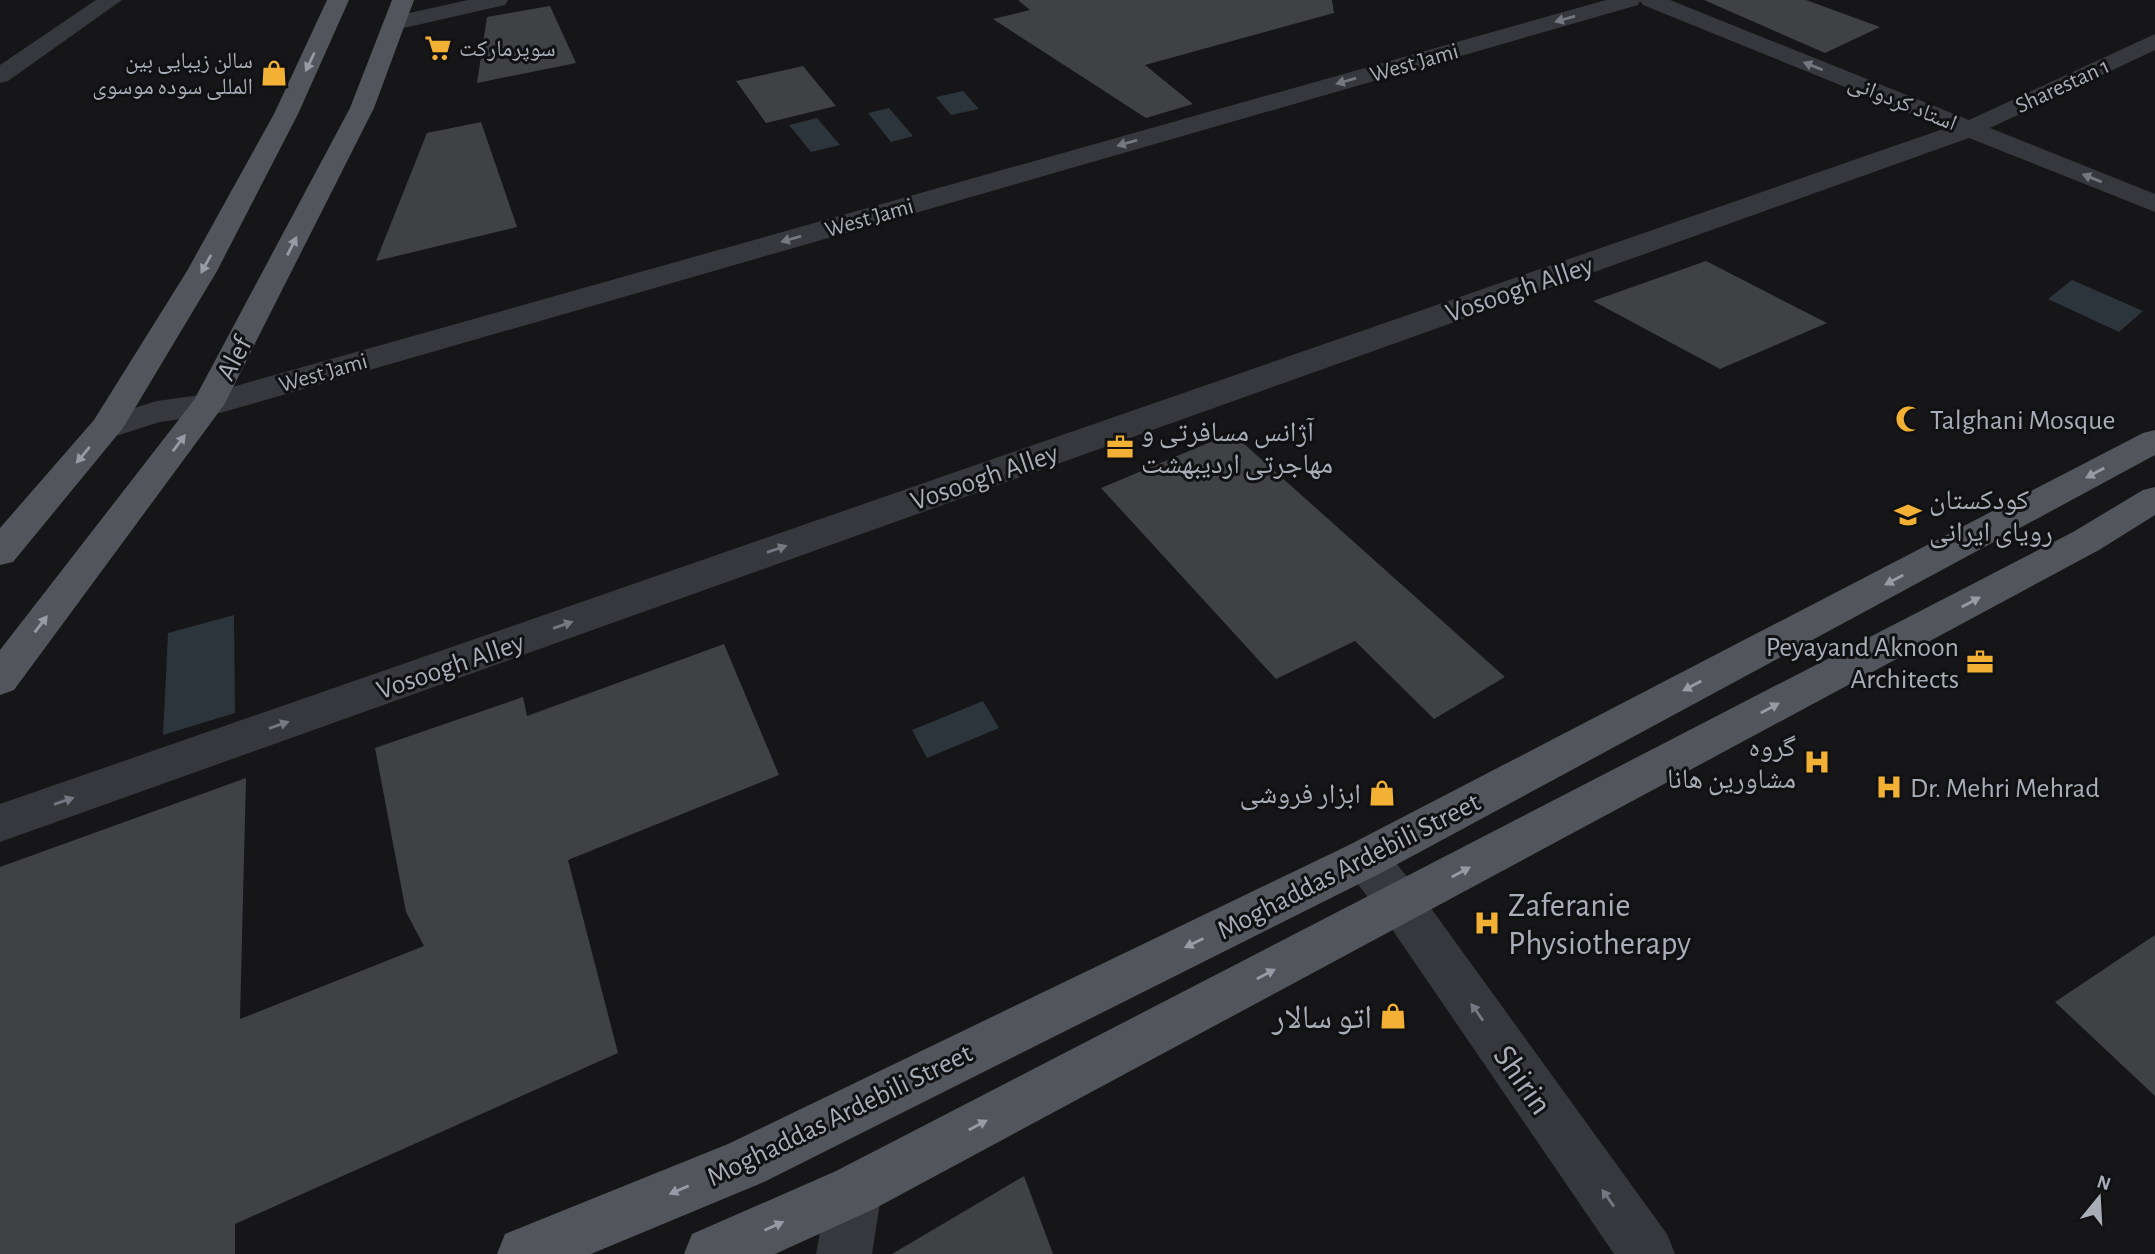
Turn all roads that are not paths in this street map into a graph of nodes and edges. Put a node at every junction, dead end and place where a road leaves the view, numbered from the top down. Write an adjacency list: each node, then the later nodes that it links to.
1 (111, 0): 8 (street)
2 (338, 0): 12 (main road, one-way to 12)
3 (497, 0): 6 (street)
4 (1630, 0): 11 (street, West Jami, one-way to 11)
5 (1651, 0): 9 (street, استاد کردوانی, one-way to 5)
6 (399, 11): 11 (main road, Alef, one-way to 6)
7 (2155, 41): 9 (street, Sharestan 1)
8 (0, 76)
9 (1969, 129): 10 (street, استاد کردوانی, one-way to 9); 17 (street, Vosoogh Alley, one-way to 9)
10 (2155, 204)
11 (208, 405): 12 (street, West Jami); 16 (main road, Alef, one-way to 11)
12 (106, 428): 15 (main road, one-way to 15)
13 (2155, 442): 18 (main road, Moghaddas Ardebili Street, one-way to 18)
14 (2155, 499): 19 (main road, Moghaddas Ardebili Street, one-way to 14)
15 (0, 552)
16 (0, 679)
17 (0, 823)
18 (1365, 859): 19 (street, Shirin); 21 (main road, Moghaddas Ardebili Street, one-way to 21)
19 (1401, 904): 20 (main road, Moghaddas Ardebili Street, one-way to 19); 24 (street, Shirin, one-way to 19)
20 (855, 1190): 22 (main road, Moghaddas Ardebili Street, one-way to 20); 23 (street)
21 (525, 1254)
22 (712, 1254)
23 (844, 1254)
24 (1647, 1254)

